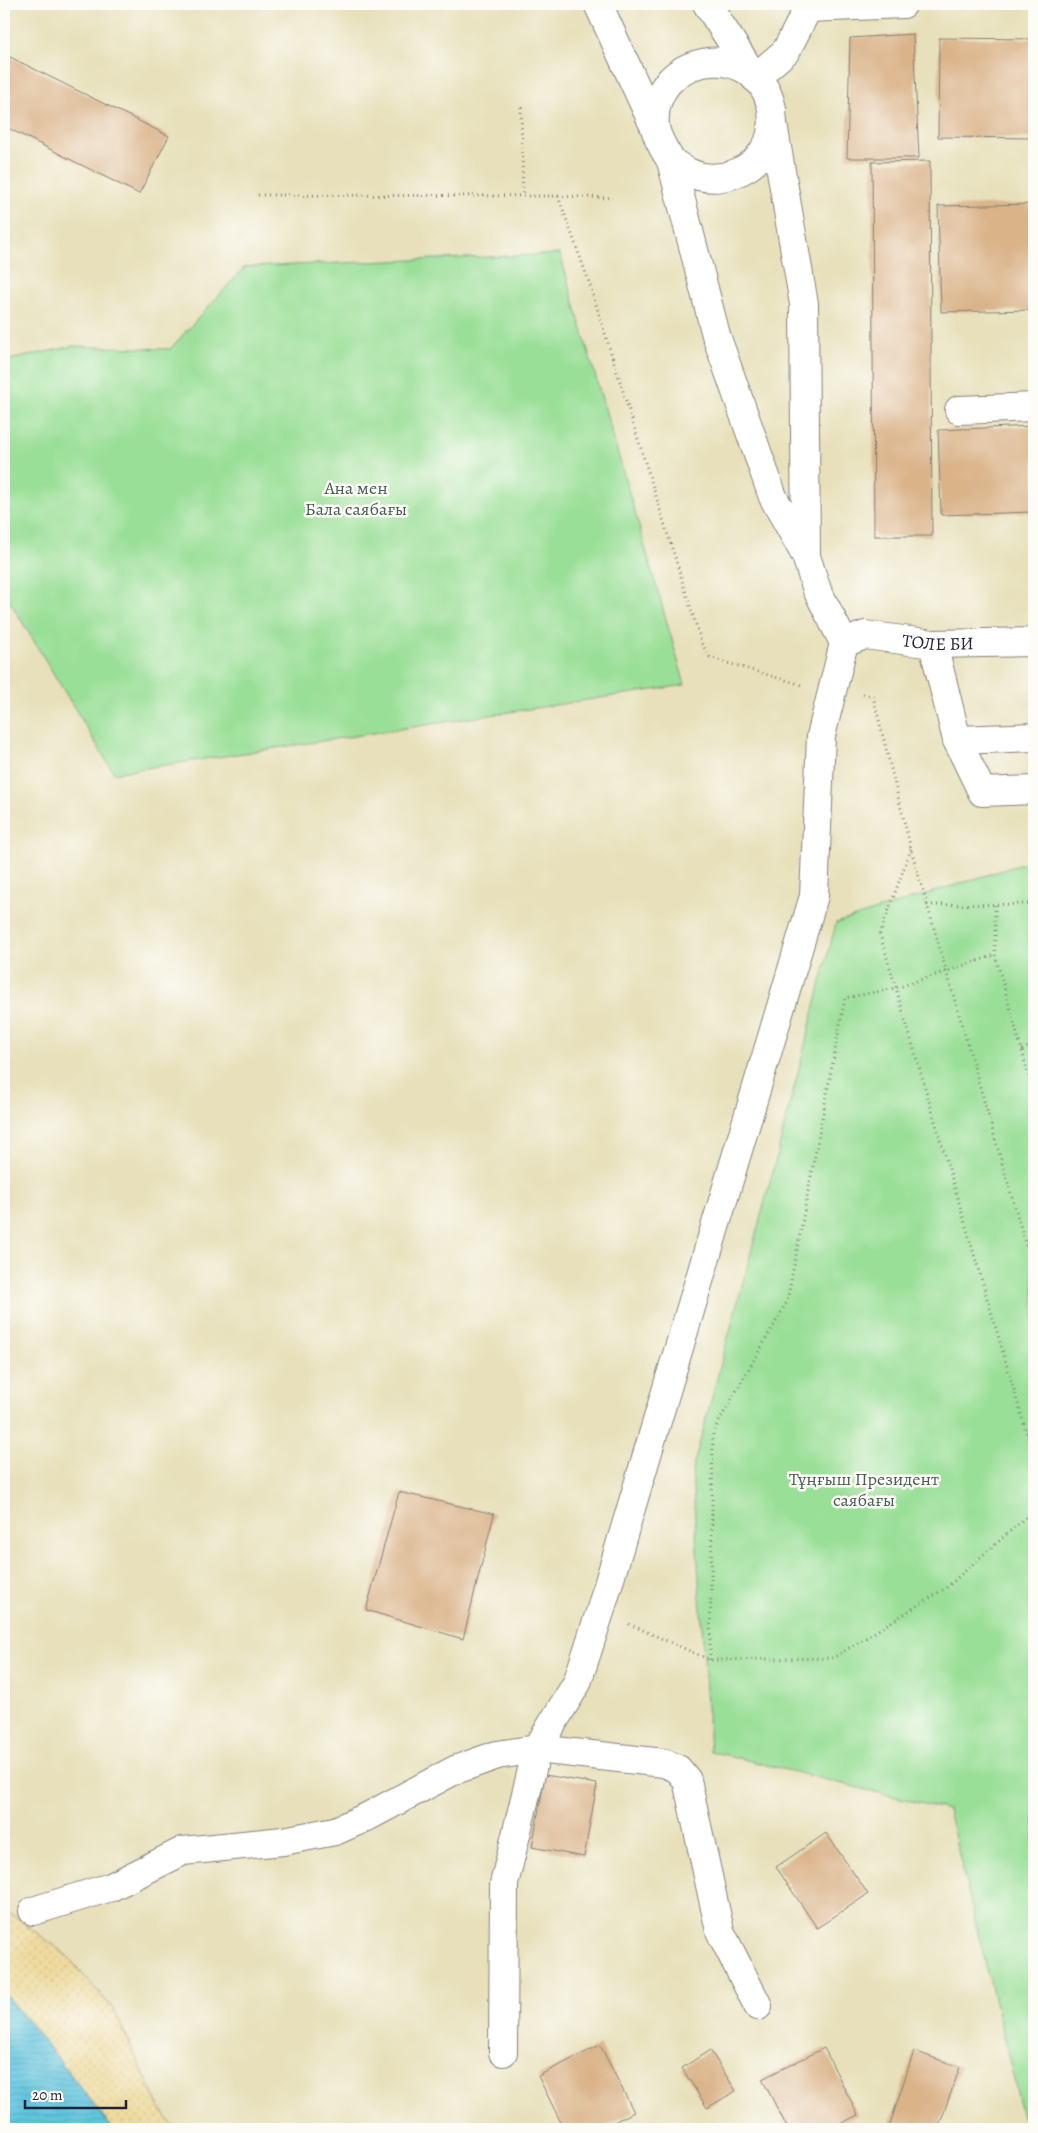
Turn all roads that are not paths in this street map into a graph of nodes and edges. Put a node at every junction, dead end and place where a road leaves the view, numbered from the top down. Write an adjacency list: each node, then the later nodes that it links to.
1 (598, 4): 7 (street)
2 (707, 4): 5 (street)
3 (903, 4): 4 (street)
4 (809, 6): 5 (street)
5 (755, 78): 6 (street); 7 (street)
6 (773, 124): 8 (street); 11 (street)
7 (656, 128): 8 (street)
8 (671, 162): 11 (street)
9 (1034, 407): 10 (street)
10 (959, 410)
11 (806, 556): 13 (street)
12 (1034, 642): 14 (street, ТОЛЕ БИ)
13 (844, 643): 14 (street, ТОЛЕ БИ); 18 (street)
14 (932, 644): 16 (street)
15 (1034, 737): 16 (street)
16 (957, 740): 17 (street)
17 (1034, 790)
18 (537, 1749): 19 (street); 20 (street); 21 (street)
19 (33, 1910)
20 (758, 2006)
21 (503, 2052)

